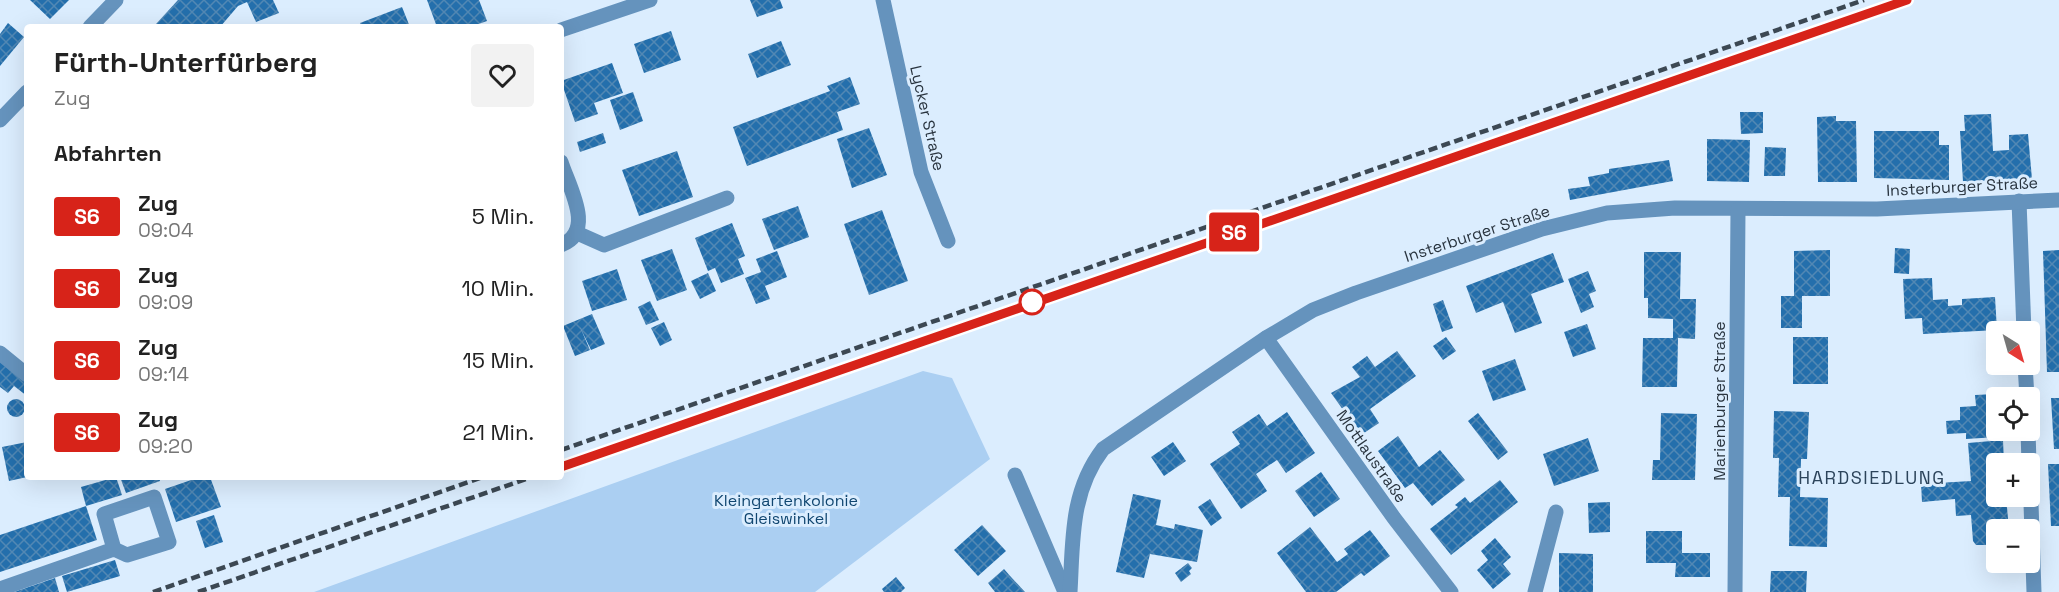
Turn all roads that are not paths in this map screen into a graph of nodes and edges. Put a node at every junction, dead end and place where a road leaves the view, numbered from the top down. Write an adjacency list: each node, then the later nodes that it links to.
1 (116, 0): 4 (street)
2 (650, 0): 5 (street)
3 (883, 0): 14 (street, Lycker Straße)
4 (93, 24)
5 (564, 29)
6 (24, 95): 7 (street)
7 (0, 120)
8 (564, 171): 13 (street)
9 (727, 198): 13 (street)
10 (2059, 200): 11 (street, Insterburger Straße)
11 (2019, 201): 12 (street, Insterburger Straße); 16 (street)
12 (1738, 210): 17 (street, Insterburger Straße); 29 (street, Marienburger Straße)
13 (577, 233): 15 (street)
14 (948, 241)
15 (564, 243)
16 (2024, 321)
17 (1266, 338): 26 (street, Insterburger Straße); 27 (street, Mottlaustraße)
18 (0, 353): 19 (street)
19 (24, 373)
20 (1015, 475): 25 (street)
21 (2031, 507): 30 (street)
22 (1556, 512): 28 (street)
23 (114, 549): 23 (street); 24 (street)
24 (0, 589)
25 (1065, 592)
26 (1070, 592)
27 (1451, 592)
28 (1535, 592)
29 (1736, 592)
30 (2034, 592)

